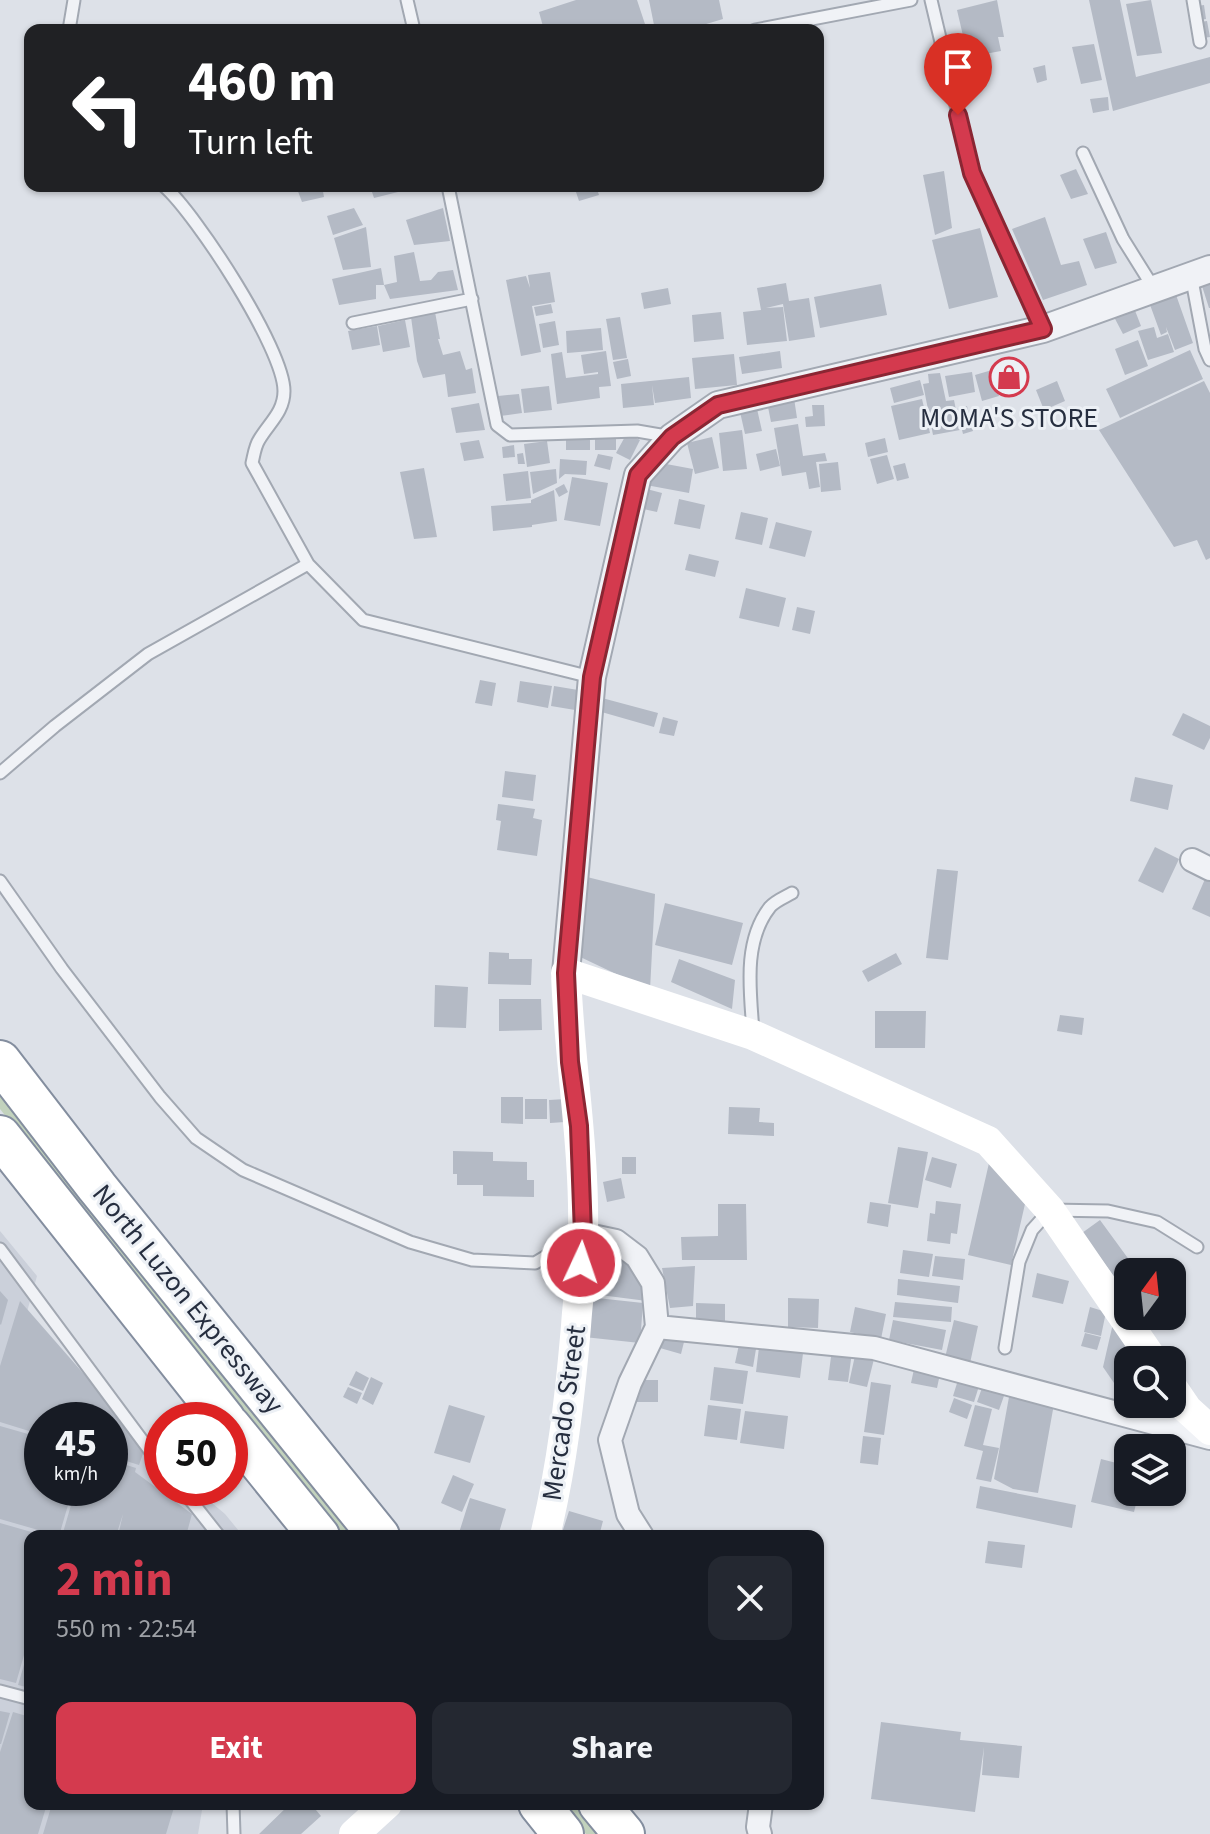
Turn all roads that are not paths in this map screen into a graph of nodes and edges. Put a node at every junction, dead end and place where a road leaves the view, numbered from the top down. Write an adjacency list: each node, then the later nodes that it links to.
1 (74, 0): 6 (lane)
2 (407, 0): 7 (lane)
3 (911, 0): 8 (lane)
4 (931, 0): 17 (lane)
5 (1193, 0): 9 (lane)
6 (70, 24)
7 (413, 24)
8 (786, 24)
9 (1200, 42)
10 (1083, 153): 14 (lane)
11 (171, 192): 20 (lane)
12 (449, 192): 15 (lane)
13 (1201, 272): 14 (street, Mercado Street); 18 (lane)
14 (1153, 287): 17 (street, Mercado Street)
15 (472, 299): 16 (lane); 19 (lane)
16 (353, 323)
17 (1043, 329): 19 (street, Mercado Street)
18 (1210, 360)
19 (672, 437): 21 (street, Mercado Street)
20 (308, 564): 21 (lane); 22 (lane)
21 (592, 677): 25 (street, Mercado Street)
22 (0, 773)
23 (0, 881): 30 (lane)
24 (792, 893): 26 (lane)
25 (566, 973): 26 (main road); 30 (main road, Mercado Street)
26 (753, 1035): 29 (main road)
27 (0, 1061): 45 (highway, North Luzon Expressway)
28 (0, 1136): 36 (highway, North Luzon Expressway)
29 (1050, 1210): 31 (lane); 34 (main road); 35 (lane)
30 (583, 1234): 33 (street); 46 (main road, Mercado Street)
31 (1197, 1247)
32 (0, 1249): 40 (lane)
33 (657, 1327): 39 (street); 47 (street)
34 (1143, 1346)
35 (1005, 1348)
36 (211, 1402)
37 (1186, 1408): 38 (main road)
38 (1210, 1430)
39 (1210, 1438)
40 (144, 1443)
41 (248, 1448): 44 (highway, North Luzon Expressway)
42 (195, 1506): 43 (lane)
43 (214, 1530)
44 (314, 1530)
45 (374, 1530)
46 (546, 1530)
47 (638, 1530)
48 (0, 1691): 49 (lane)
49 (24, 1697)
50 (233, 1810): 55 (lane)
51 (380, 1810): 56 (main road)
52 (544, 1810): 57 (highway)
53 (604, 1810): 58 (highway)
54 (760, 1810): 59 (street)
55 (234, 1834)
56 (354, 1834)
57 (563, 1834)
58 (624, 1834)
59 (760, 1834)

